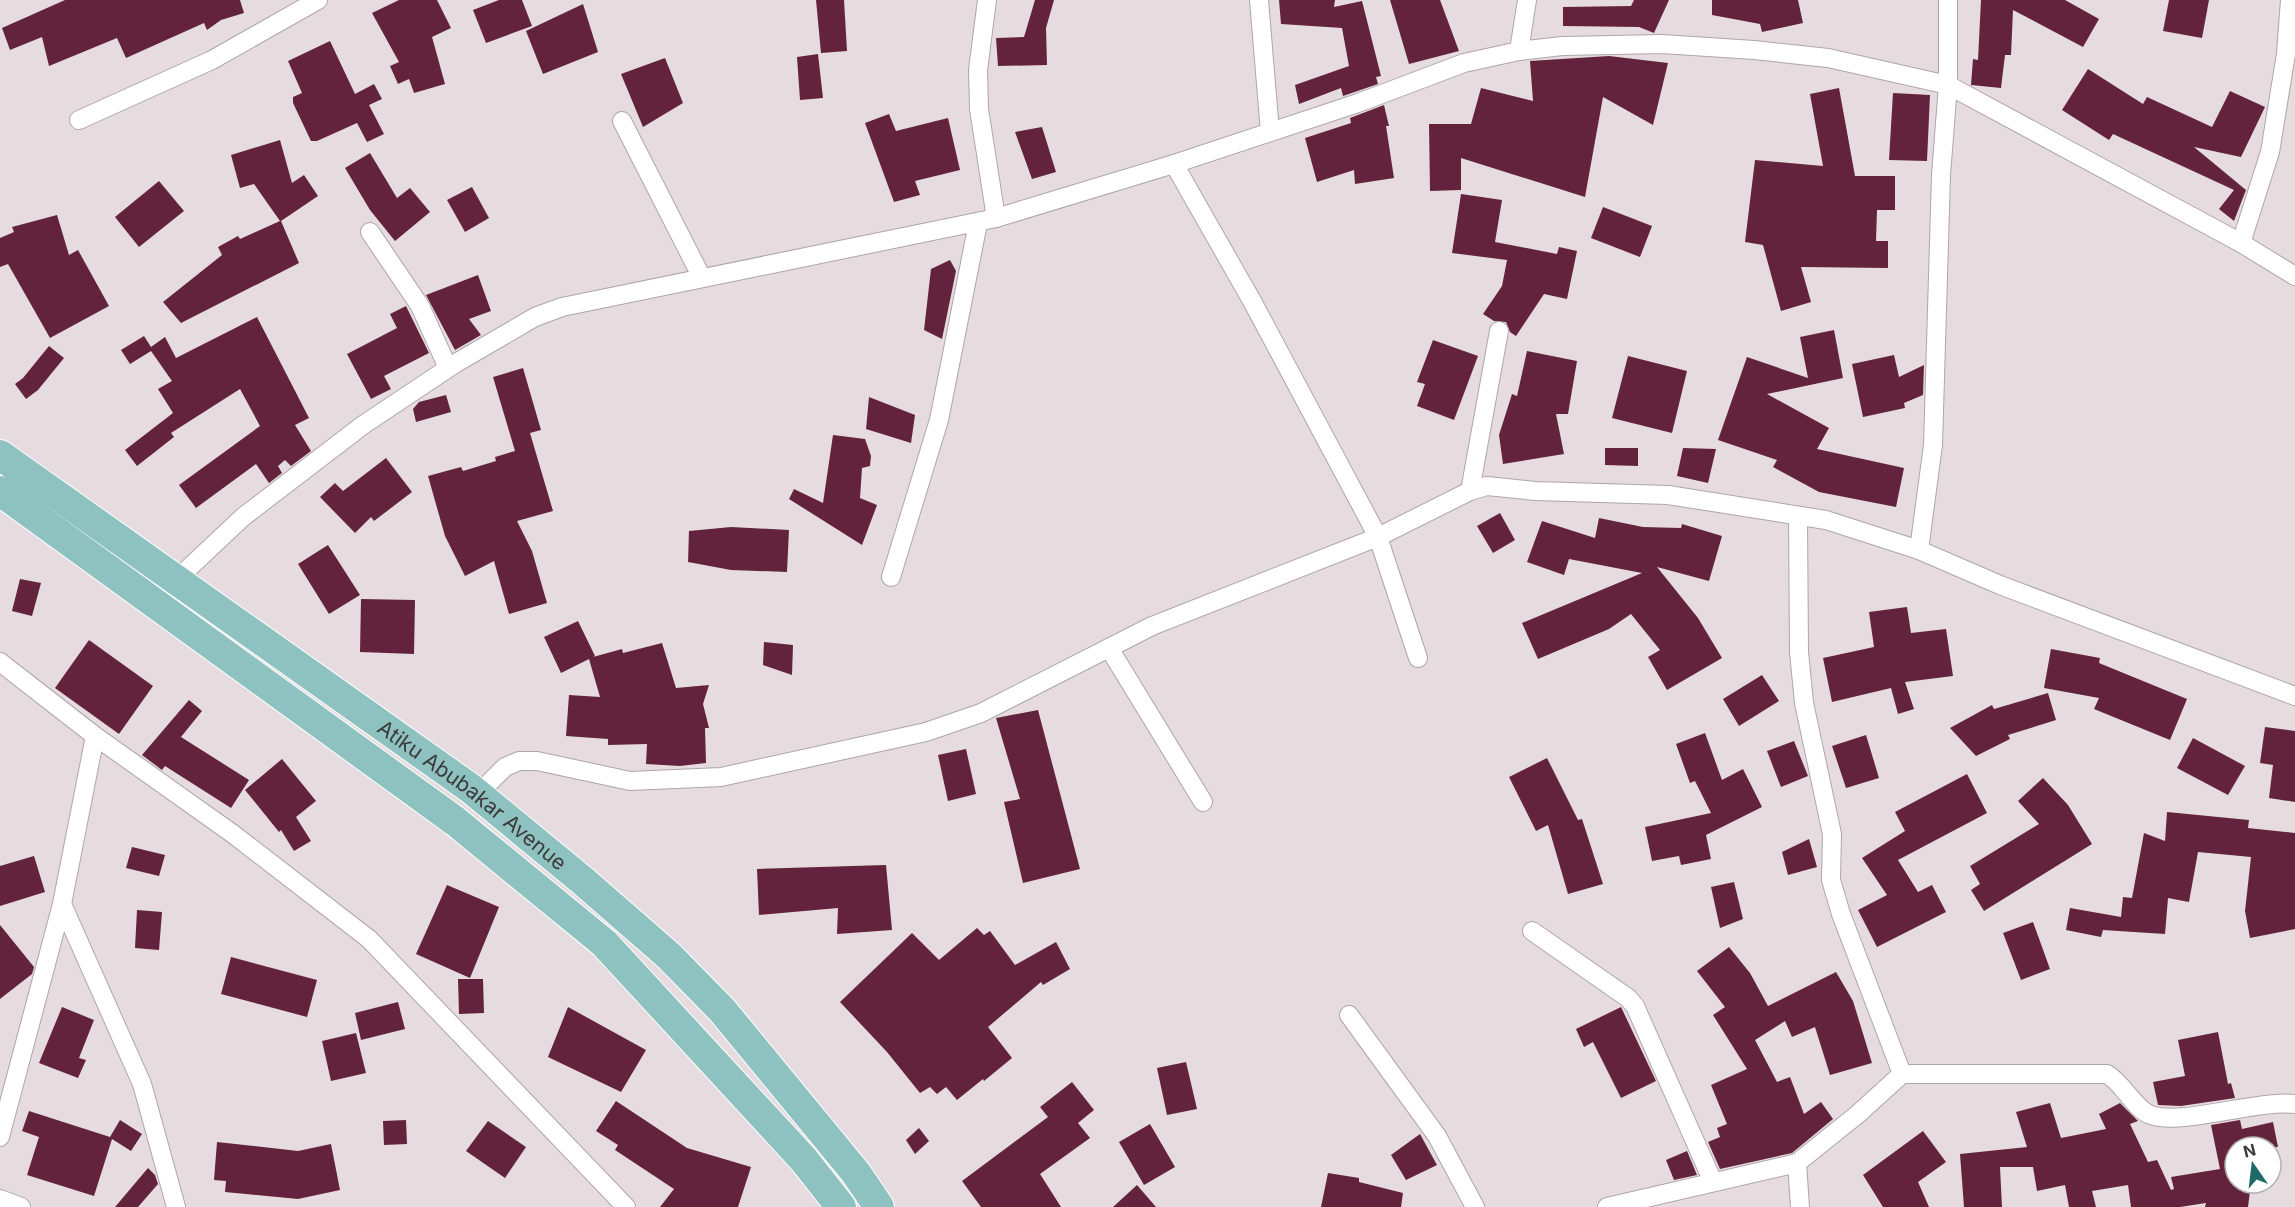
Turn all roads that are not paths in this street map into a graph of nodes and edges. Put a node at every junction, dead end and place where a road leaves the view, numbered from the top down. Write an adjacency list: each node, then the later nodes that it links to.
1 (318, 0): 9 (street)
2 (987, 0): 13 (street)
3 (1259, 0): 11 (street)
4 (1527, 0): 7 (street)
5 (1948, 0): 8 (street)
6 (2290, 0): 16 (street)
7 (1520, 51): 8 (street); 11 (street)
8 (1948, 85): 16 (street); 26 (street)
9 (79, 120)
10 (622, 121): 18 (street)
11 (1270, 132): 12 (street)
12 (1174, 164): 13 (street); 25 (street)
13 (996, 218): 14 (street)
14 (978, 223): 18 (street); 27 (street)
15 (370, 232): 20 (street)
16 (2241, 243): 17 (street)
17 (2295, 276)
18 (702, 278): 20 (street)
19 (1499, 331): 23 (street)
20 (448, 368): 28 (street)
21 (0, 455): 28 (main road, Atiku Abubakar Avenue)
22 (0, 491): 48 (main road, Atiku Abubakar Avenue)
23 (1470, 491): 24 (street); 25 (street)
24 (1798, 516): 26 (street); 39 (street)
25 (1378, 537): 29 (street); 30 (street)
26 (1919, 550): 32 (street)
27 (891, 577)
28 (176, 580): 34 (main road, Atiku Abubakar Avenue)
29 (1109, 648): 34 (street); 35 (street)
30 (1418, 658)
31 (0, 662): 33 (street)
32 (2295, 696)
33 (95, 736): 36 (street); 47 (street)
34 (478, 794): 49 (main road, Atiku Abubakar Avenue)
35 (1203, 802)
36 (62, 904): 41 (street); 46 (street)
37 (1532, 931): 43 (street)
38 (1350, 1015): 50 (street)
39 (1902, 1074): 40 (street); 42 (street)
40 (2295, 1104)
41 (0, 1137)
42 (1797, 1163): 43 (street); 52 (street)
43 (1713, 1182): 51 (street)
44 (0, 1198): 45 (street)
45 (21, 1207)
46 (176, 1207)
47 (626, 1207)
48 (841, 1207)
49 (879, 1207)
50 (1475, 1207)
51 (1607, 1207)
52 (1800, 1207)

